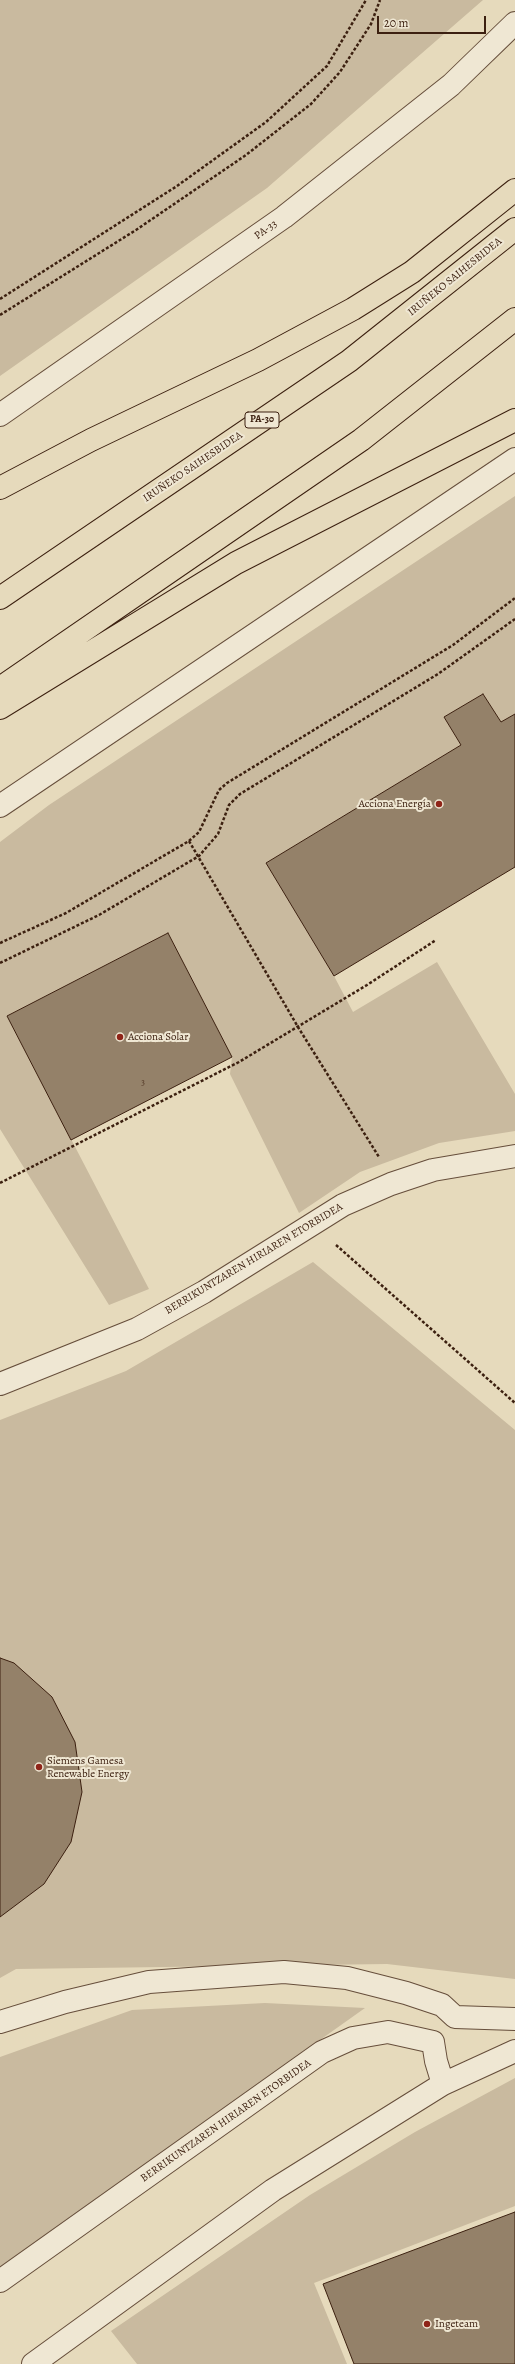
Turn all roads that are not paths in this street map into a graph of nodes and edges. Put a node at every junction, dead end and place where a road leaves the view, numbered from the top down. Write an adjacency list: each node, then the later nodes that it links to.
1 (515, 23): 5 (street, PA-33)
2 (515, 190): 8 (highway)
3 (515, 228): 9 (highway, IRUÑEKO SAIHESBIDEA / PA-30)
4 (515, 319): 10 (highway)
5 (0, 415)
6 (515, 420): 11 (highway)
7 (515, 459): 12 (street)
8 (0, 488)
9 (0, 598)
10 (0, 688)
11 (0, 708)
12 (0, 806)
13 (515, 1156): 14 (street, BERRIKUNTZAREN HIRIAREN ETORBIDEA)
14 (0, 1384)
15 (455, 2017): 16 (street); 17 (street); 18 (street)
16 (515, 2019)
17 (0, 2022)
18 (433, 2042): 20 (street); 21 (street, BERRIKUNTZAREN HIRIAREN ETORBIDEA)
19 (515, 2051): 20 (street)
20 (444, 2084): 22 (street)
21 (0, 2282)
22 (33, 2364)

